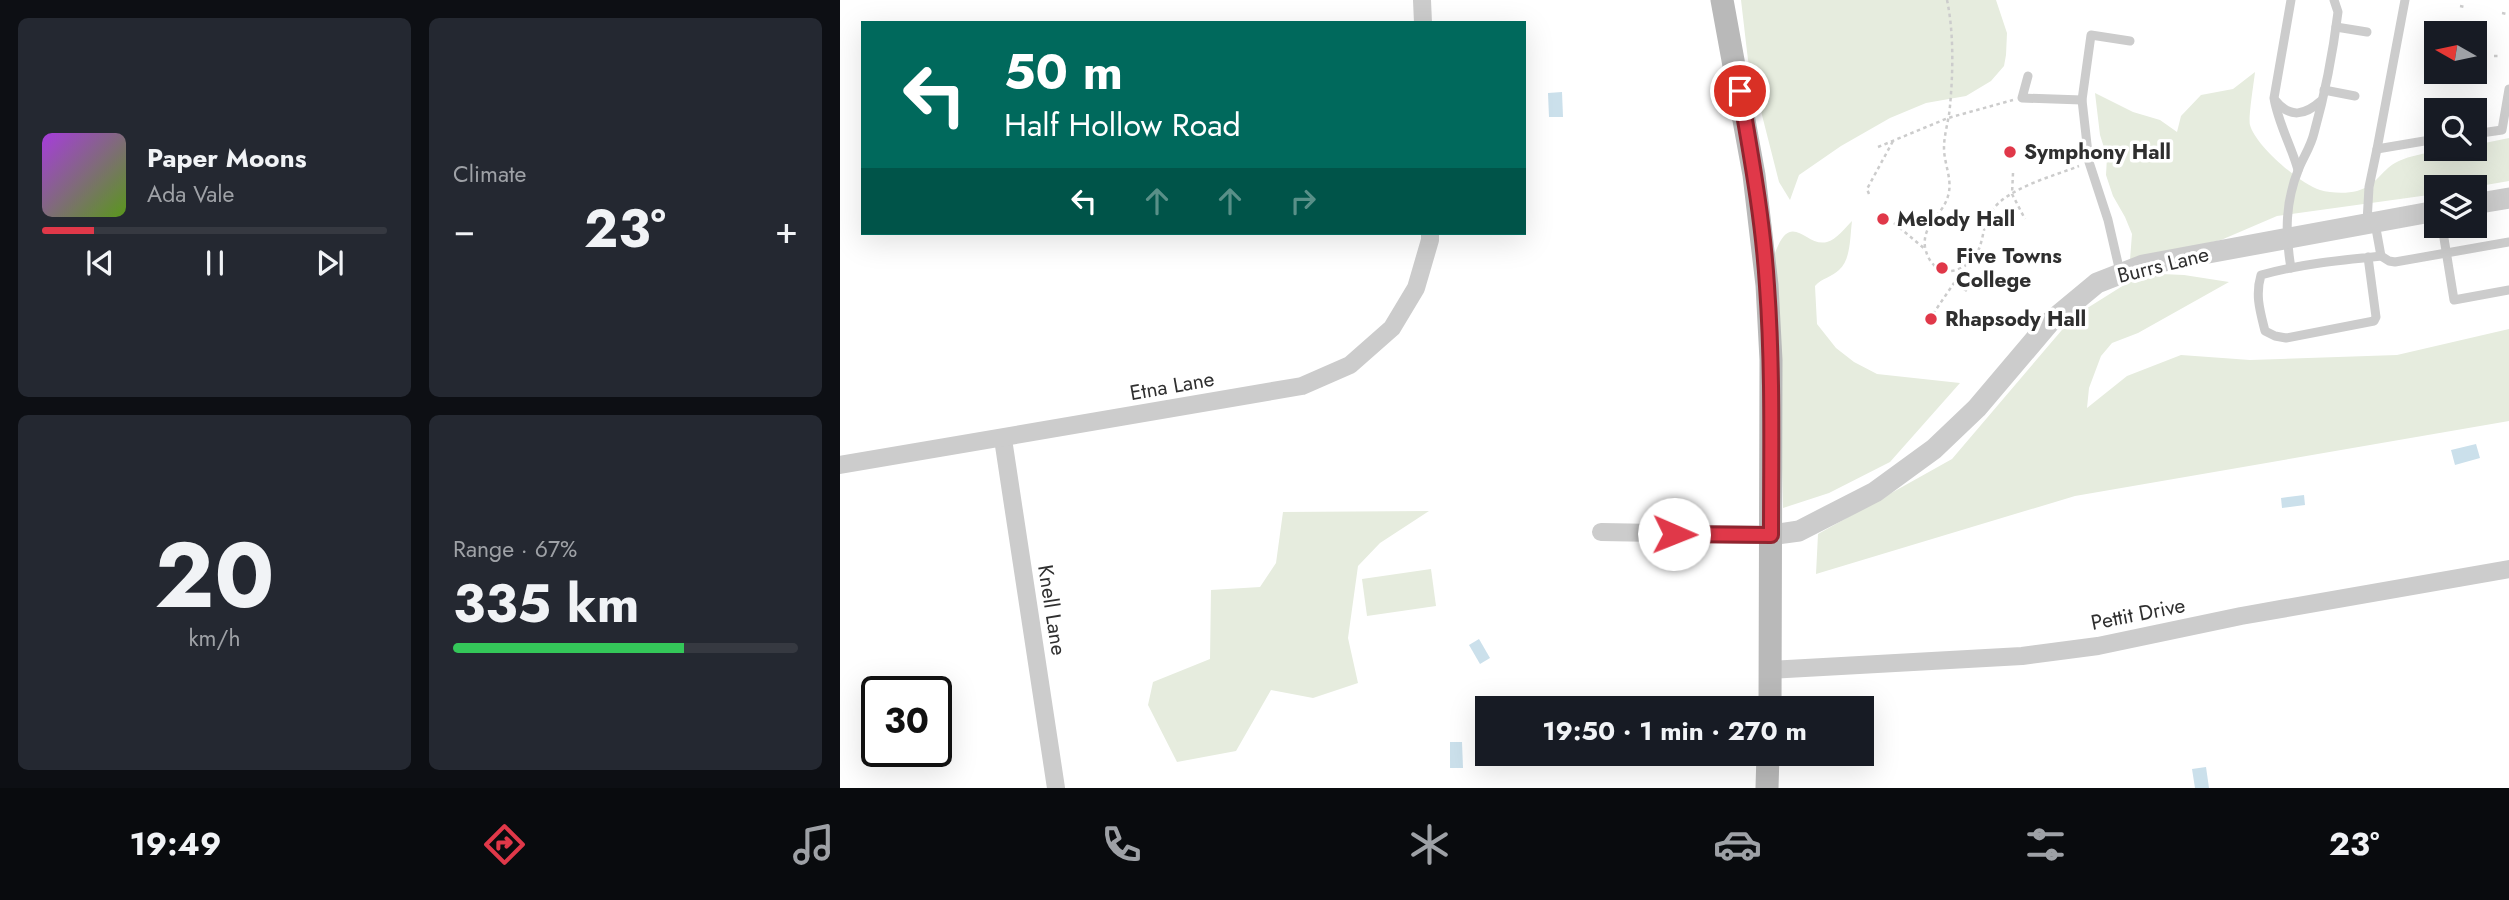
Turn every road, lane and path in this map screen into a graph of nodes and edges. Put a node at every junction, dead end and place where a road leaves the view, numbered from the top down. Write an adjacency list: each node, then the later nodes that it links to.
1 (1422, 0): 12 (street)
2 (1722, 0): 58 (main road)
3 (1947, 0): 23 (path)
4 (2298, 0): 7 (lane)
5 (2334, 0): 13 (lane)
6 (2405, 0): 28 (lane)
7 (2290, 4): 21 (lane)
8 (2460, 6): 9 (path)
9 (2465, 7)
10 (2502, 13): 11 (path)
11 (2507, 15)
12 (1423, 21)
13 (2336, 27): 14 (lane); 18 (lane)
14 (2367, 32)
15 (2130, 41): 22 (lane)
16 (2028, 76): 20 (lane)
17 (2509, 89): 24 (lane)
18 (2323, 95): 19 (lane); 21 (lane); 30 (lane)
19 (2355, 96)
20 (2022, 98): 22 (lane); 23 (path)
21 (2274, 98): 30 (lane)
22 (2082, 100): 29 (lane)
23 (1948, 118): 25 (path); 44 (path)
24 (2487, 132)
25 (1893, 141): 27 (path); 32 (path)
26 (2424, 141): 28 (lane)
27 (1878, 147)
28 (2377, 149): 39 (lane)
29 (2089, 162): 33 (path); 50 (lane)
30 (2298, 170): 41 (lane)
31 (2013, 173): 33 (path)
32 (1869, 194)
33 (2012, 194): 37 (path); 49 (path)
34 (2509, 198): 35 (street)
35 (2487, 202)
36 (2424, 213): 39 (street, Burrs Lane)
37 (2025, 219)
38 (1894, 223): 44 (path)
39 (2371, 223): 41 (street, Burrs Lane); 46 (lane)
40 (1430, 235): 55 (street, Etna Lane)
41 (2286, 238): 48 (lane); 50 (street, Burrs Lane)
42 (2444, 238): 45 (lane)
43 (2509, 242): 45 (lane)
44 (1926, 250): 49 (path)
45 (2446, 254): 46 (lane); 52 (lane)
46 (2381, 256): 47 (lane)
47 (2368, 257): 48 (lane); 48 (lane)
48 (2291, 268)
49 (1952, 272): 51 (path)
50 (2120, 272): 58 (street, Burrs Lane)
51 (1954, 283): 53 (path); 54 (path)
52 (2509, 290)
53 (1967, 292)
54 (1933, 314)
55 (1003, 439): 56 (street, Etna Lane); 63 (street, Knell Lane)
56 (840, 466)
57 (1601, 532): 58 (street)
58 (1771, 535): 60 (main road)
59 (2509, 569): 60 (street, Pettit Drive)
60 (1771, 670): 61 (main road)
61 (1770, 696)
62 (1768, 766): 64 (main road)
63 (1056, 788)
64 (1767, 788)

